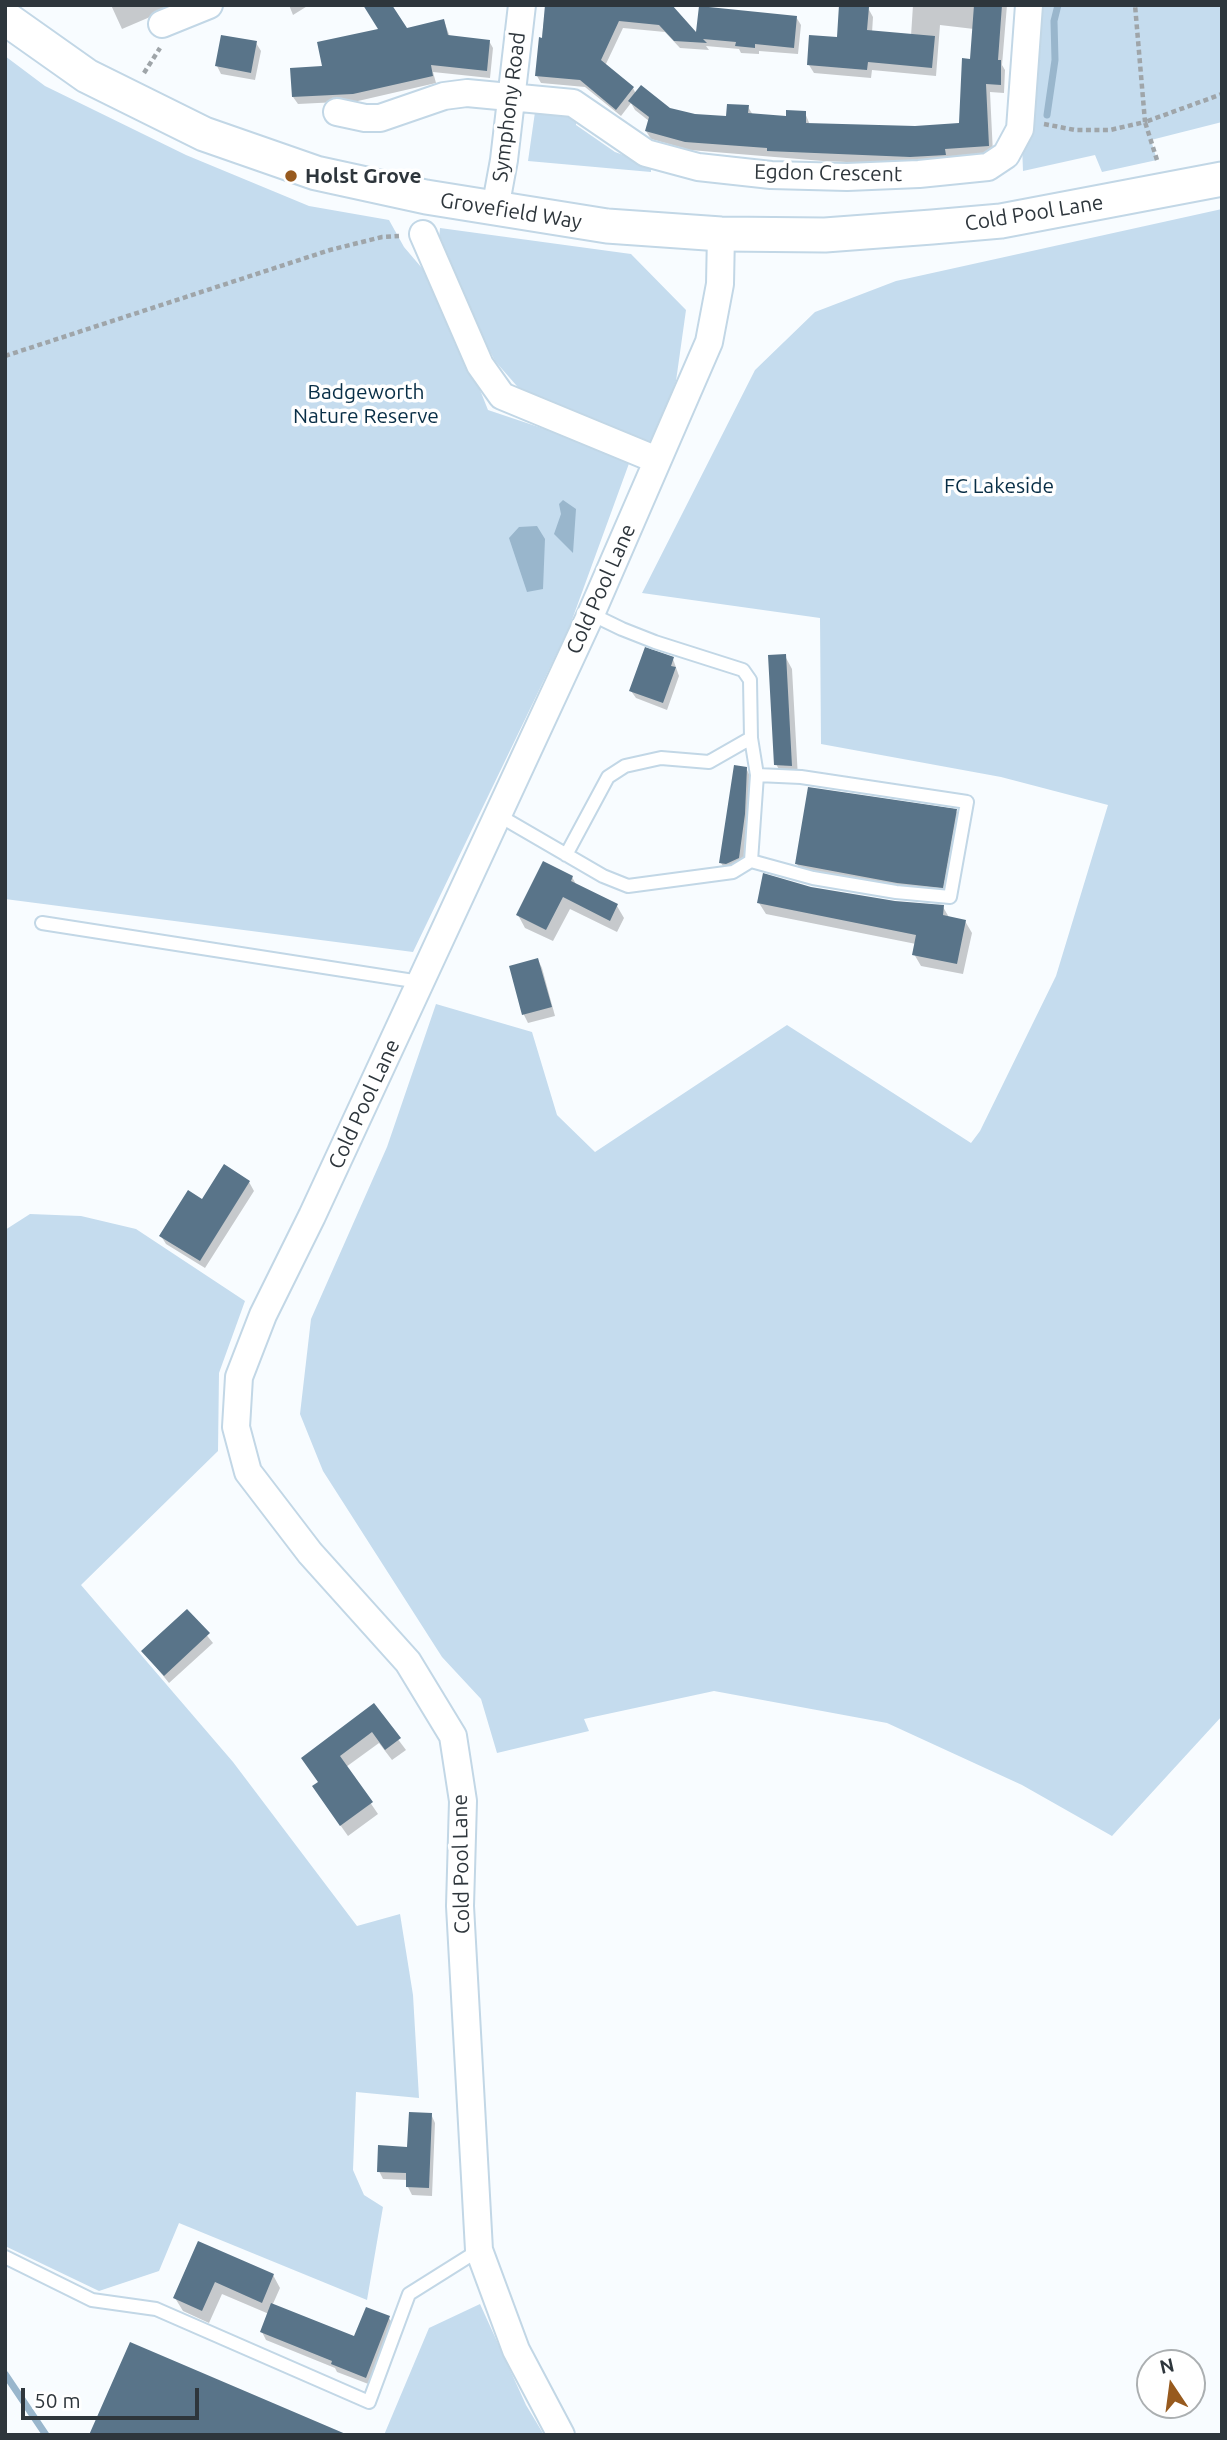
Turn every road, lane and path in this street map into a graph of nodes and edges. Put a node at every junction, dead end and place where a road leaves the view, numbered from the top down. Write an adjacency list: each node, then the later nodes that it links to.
1 (209, 5): 6 (street)
2 (522, 5): 8 (street, Symphony Road)
3 (1029, 5): 10 (street, Egdon Crescent)
4 (1135, 5): 11 (path)
5 (5, 18): 14 (street, Grovefield Way)
6 (162, 24)
7 (1222, 94): 11 (path)
8 (511, 97): 9 (street, Egdon Crescent); 10 (street, Egdon Crescent); 14 (street, Symphony Road)
9 (337, 112)
10 (1021, 119): 11 (path)
11 (1144, 122): 12 (path)
12 (1157, 160)
13 (1222, 179): 16 (street, Cold Pool Lane)
14 (495, 209): 16 (street, Grovefield Way)
15 (423, 234): 17 (path); 18 (street)
16 (721, 234): 18 (street, Cold Pool Lane)
17 (5, 356)
18 (657, 460): 19 (street, Cold Pool Lane)
19 (590, 614): 20 (lane); 22 (street, Cold Pool Lane)
20 (751, 738): 21 (lane); 23 (lane)
21 (757, 775): 24 (lane); 24 (lane)
22 (498, 815): 23 (lane); 26 (street, Cold Pool Lane)
23 (566, 855): 24 (lane)
24 (751, 862)
25 (41, 923): 26 (lane)
26 (420, 982): 27 (street, Cold Pool Lane)
27 (479, 2250): 28 (lane); 29 (street, Cold Pool Lane)
28 (5, 2257)
29 (561, 2435)

